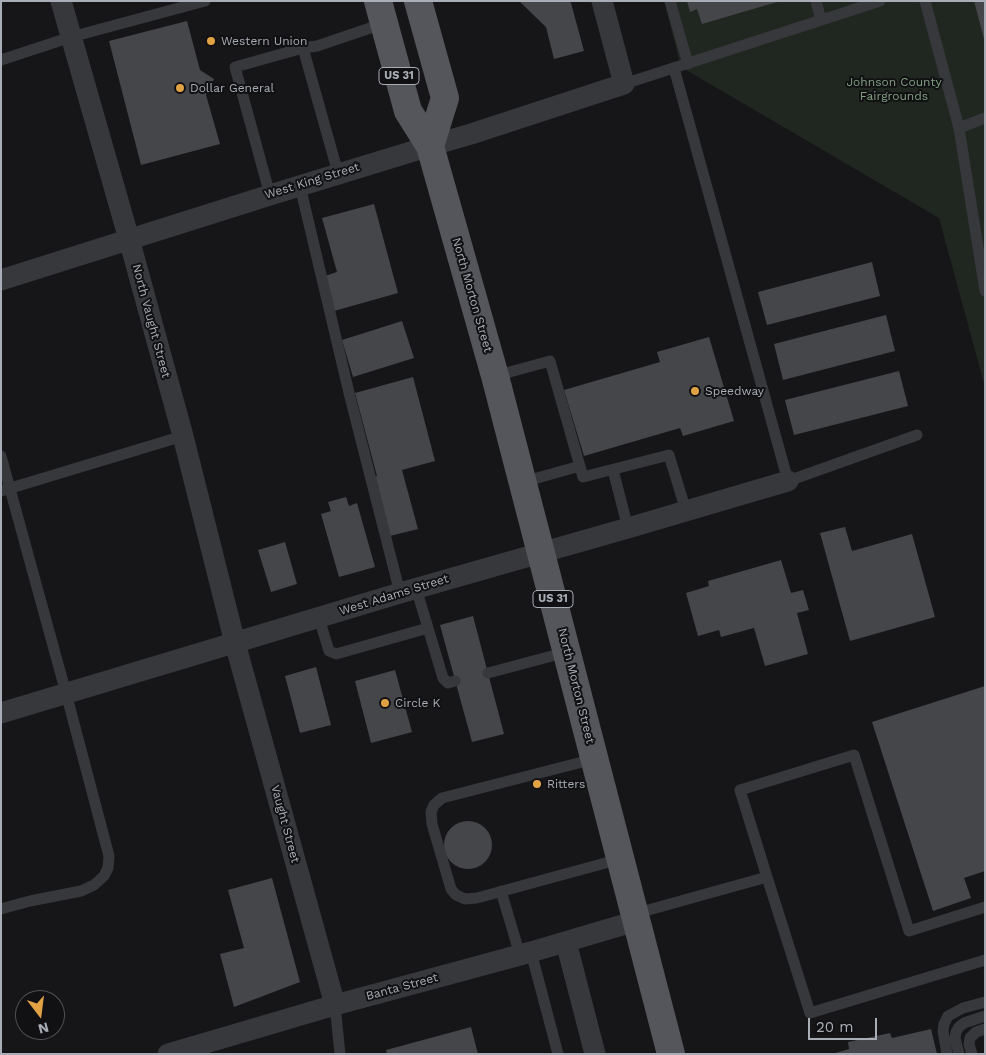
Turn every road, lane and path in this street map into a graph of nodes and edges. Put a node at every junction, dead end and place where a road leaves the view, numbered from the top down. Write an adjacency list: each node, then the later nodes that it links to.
1 (61, 1): 11 (street, North Vaught Street)
2 (205, 1): 11 (lane)
3 (418, 1): 19 (main road, US 31)
4 (602, 1): 16 (street)
5 (670, 1): 14 (lane)
6 (816, 1): 10 (lane)
7 (880, 1): 10 (lane)
8 (925, 1): 18 (lane)
9 (382, 12): 12 (lane); 19 (main road, North Morton Street / US 31)
10 (821, 20): 14 (lane)
11 (71, 37): 13 (lane); 23 (street, North Vaught Street)
12 (303, 48): 20 (lane); 22 (lane)
13 (1, 60)
14 (688, 64): 15 (lane)
15 (674, 68): 16 (lane); 32 (lane)
16 (624, 84): 19 (street, West King Street)
17 (985, 118): 18 (lane)
18 (959, 128): 25 (lane)
19 (430, 146): 20 (street, West King Street); 26 (main road, North Morton Street / US 31)
20 (338, 173): 21 (street, West King Street)
21 (300, 186): 22 (street, West King Street); 38 (lane)
22 (270, 194): 23 (street, West King Street)
23 (129, 239): 24 (street, West King Street); 28 (street, North Vaught Street)
24 (1, 280)
25 (985, 292)
26 (495, 376): 30 (lane); 33 (main road, North Morton Street / US 31)
27 (918, 435): 32 (lane)
28 (183, 436): 34 (lane); 41 (street, North Vaught Street)
29 (1, 456): 34 (lane)
30 (580, 466): 31 (lane); 33 (lane)
31 (613, 470): 35 (lane); 36 (lane)
32 (788, 481): 35 (street, West Adams Street)
33 (523, 482): 37 (main road, North Morton Street / US 31)
34 (6, 490): 45 (lane)
35 (686, 511): 36 (street, West Adams Street)
36 (628, 528): 37 (street, West Adams Street)
37 (542, 553): 38 (street, West Adams Street); 42 (main road, North Morton Street / US 31)
38 (408, 590): 39 (street, West Adams Street); 40 (lane)
39 (319, 618): 40 (lane); 41 (street, West Adams Street)
40 (428, 628): 44 (lane)
41 (235, 643): 45 (street, West Adams Street); 58 (street, Vaught Street)
42 (567, 652): 43 (lane); 47 (main road, North Morton Street / US 31)
43 (488, 673)
44 (456, 681)
45 (66, 693): 46 (street, West Adams Street); 52 (lane)
46 (1, 713)
47 (594, 759): 48 (main road, North Morton Street / US 31); 50 (lane)
48 (620, 859): 50 (lane); 53 (main road, North Morton Street / US 31)
49 (767, 877): 51 (lane); 53 (lane); 56 (lane)
50 (501, 891): 55 (lane)
51 (985, 907)
52 (1, 909)
53 (635, 918): 54 (street, Banta Street); 65 (main road, North Morton Street / US 31)
54 (566, 942): 55 (street, Banta Street); 64 (street)
55 (526, 953): 58 (street, Banta Street); 63 (lane)
56 (985, 960)
57 (985, 1002): 66 (lane)
58 (334, 1005): 61 (street, Banta Street); 62 (lane)
59 (985, 1016): 67 (lane)
60 (985, 1029): 68 (lane)
61 (168, 1054)
62 (340, 1054)
63 (558, 1054)
64 (596, 1054)
65 (671, 1054)
66 (947, 1054)
67 (959, 1054)
68 (972, 1054)

